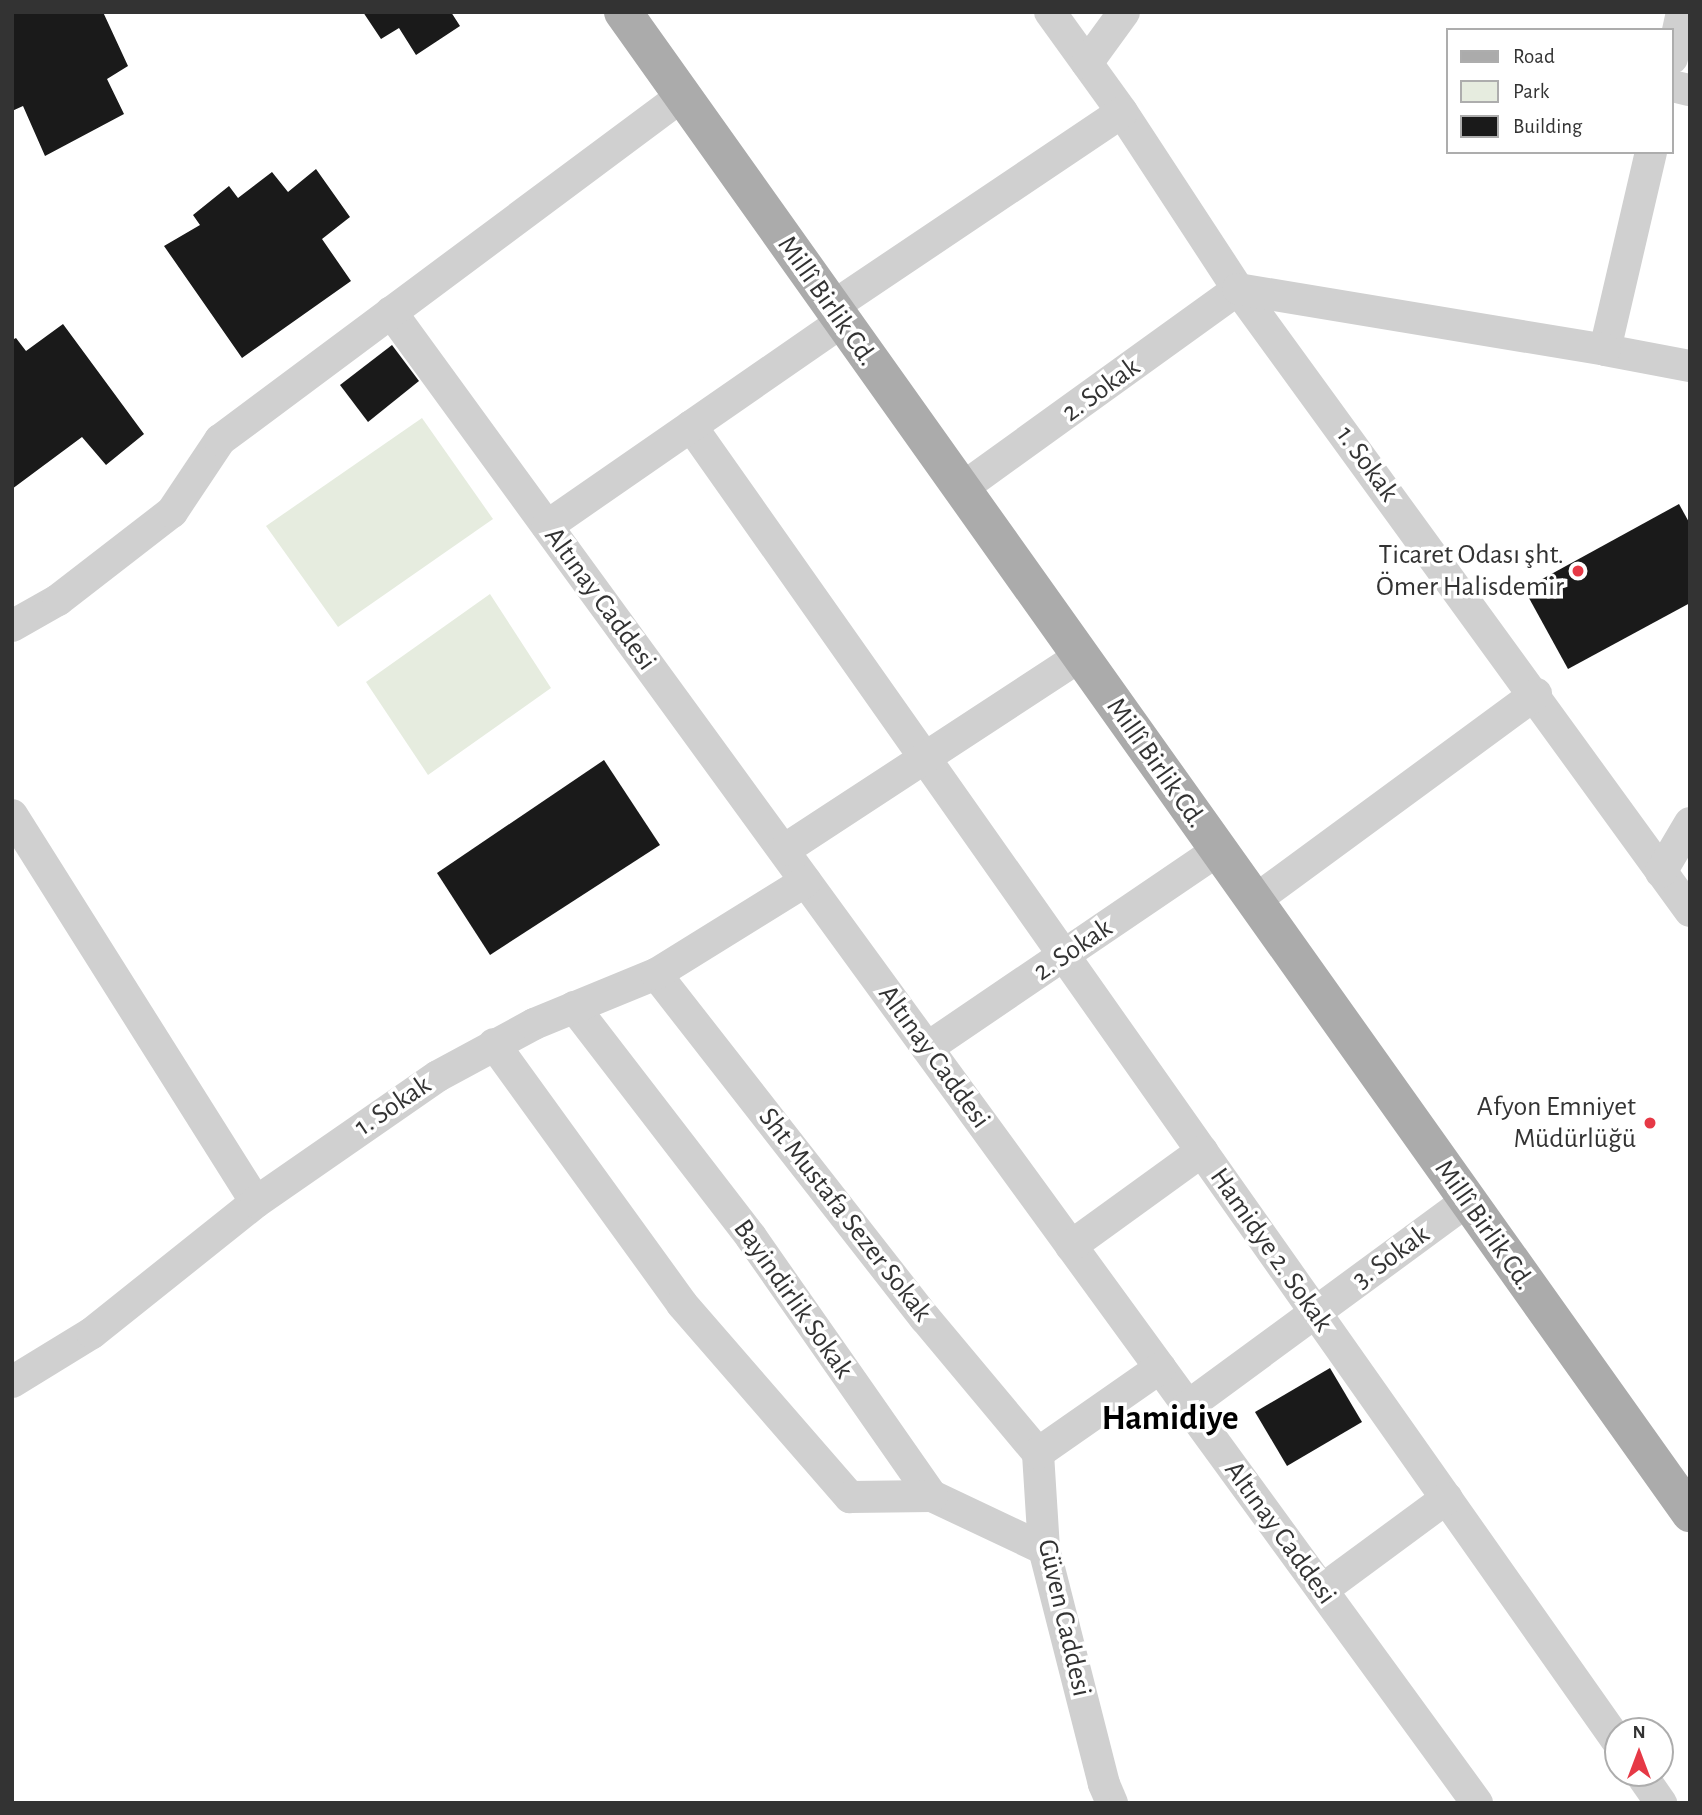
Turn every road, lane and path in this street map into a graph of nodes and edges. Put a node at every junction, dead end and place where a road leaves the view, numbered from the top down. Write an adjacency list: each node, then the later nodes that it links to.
1 (623, 12): 7 (main road, Millî Birlik Cd.)
2 (1050, 12): 6 (street, 1. Sokak)
3 (1124, 12): 6 (street)
4 (1682, 12): 5 (street)
5 (1674, 49)
6 (1087, 63): 8 (street, 1. Sokak)
7 (682, 96): 11 (street); 12 (main road, Millî Birlik Cd.)
8 (1122, 112): 10 (street, 1. Sokak); 12 (street)
9 (1651, 154): 13 (street)
10 (1238, 289): 13 (street); 16 (street, 2. Sokak); 20 (street, 1. Sokak)
11 (391, 312): 17 (street, Altınay Caddesi); 18 (street)
12 (837, 315): 15 (street); 16 (main road, Millî Birlik Cd.)
13 (1605, 350): 14 (street)
14 (1690, 366)
15 (691, 426): 17 (street); 21 (street, Hamidye 2. Sokak)
16 (961, 489): 19 (main road, Millî Birlik Cd.)
17 (547, 526): 24 (street, Altınay Caddesi)
18 (12, 626)
19 (1080, 656): 21 (street); 25 (main road, Millî Birlik Cd.)
20 (1536, 694): 26 (street, 1. Sokak); 28 (street)
21 (925, 759): 24 (street); 30 (street, Hamidye 2. Sokak)
22 (12, 815): 37 (street)
23 (1690, 823): 26 (street)
24 (783, 850): 27 (street, Altınay Caddesi)
25 (1218, 850): 28 (main road, Millî Birlik Cd.); 30 (street, 2. Sokak)
26 (1661, 872): 29 (street, 1. Sokak)
27 (806, 881): 31 (street, 1. Sokak); 34 (street, Altınay Caddesi)
28 (1254, 901): 36 (main road, Millî Birlik Cd.)
29 (1690, 911)
30 (1064, 956): 34 (street, 2. Sokak); 35 (street, Hamidye 2. Sokak)
31 (656, 974): 32 (street, 1. Sokak); 43 (street, Sht Mustafa Sezer Sokak)
32 (574, 1007): 33 (street, 1. Sokak); 44 (street, Bayindirlik Sokak)
33 (494, 1044): 37 (street, 1. Sokak); 44 (street)
34 (927, 1048): 38 (street, Altınay Caddesi)
35 (1202, 1151): 38 (street); 39 (street, Hamidye 2. Sokak)
36 (1467, 1201): 39 (street, 3. Sokak); 46 (main road, Millî Birlik Cd.)
37 (256, 1202): 41 (street, 1. Sokak)
38 (1071, 1245): 40 (street, Altınay Caddesi)
39 (1315, 1312): 42 (street, 3. Sokak); 45 (street, Hamidye 2. Sokak)
40 (1160, 1368): 42 (street, Altınay Caddesi); 43 (street)
41 (12, 1382)
42 (1188, 1406): 48 (street, Altınay Caddesi)
43 (1038, 1453): 47 (street, Güven Caddesi)
44 (932, 1496): 47 (street, Bayindirlik Sokak)
45 (1447, 1499): 48 (street); 49 (street, Hamidye 2. Sokak)
46 (1690, 1513)
47 (1044, 1549): 51 (street, Güven Caddesi)
48 (1321, 1590): 52 (street, Altınay Caddesi)
49 (1604, 1722)
50 (1650, 1787): 53 (street)
51 (1112, 1803)
52 (1477, 1803)
53 (1661, 1803)

